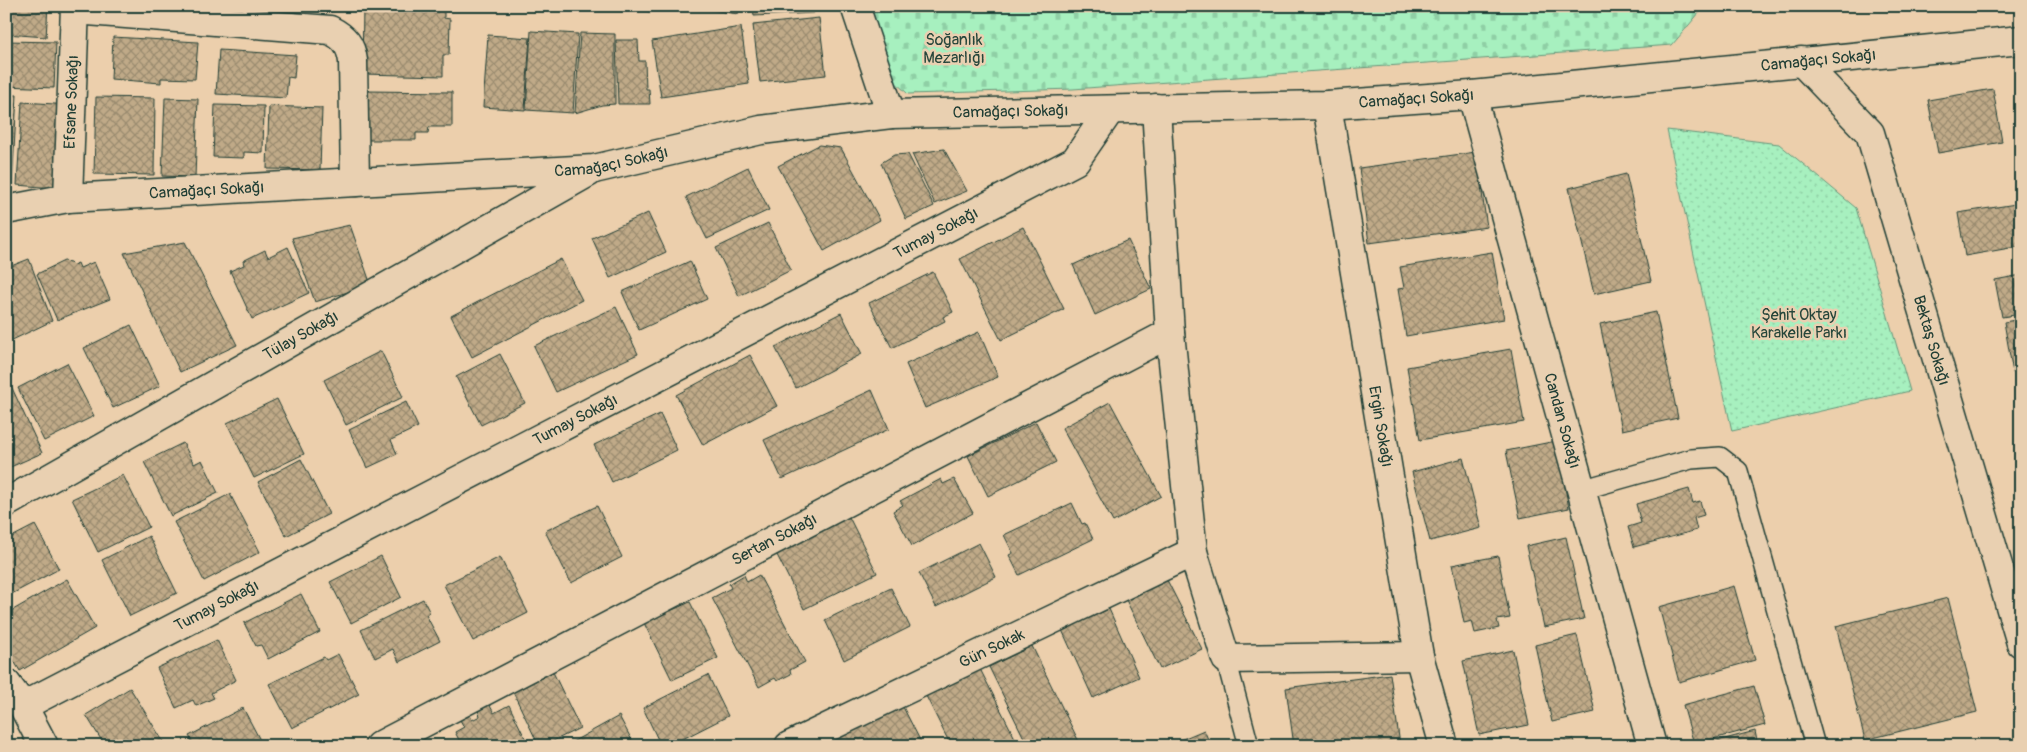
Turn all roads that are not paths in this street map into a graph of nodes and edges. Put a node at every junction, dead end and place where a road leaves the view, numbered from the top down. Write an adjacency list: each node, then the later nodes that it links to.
1 (856, 6): 9 (street)
2 (75, 8): 11 (street); 12 (street, Efsane Sokağı)
3 (2021, 40): 4 (street, Camağaçı Sokağı)
4 (1801, 61): 5 (street, Camağaçı Sokağı); 18 (street, Bektaş Sokağı)
5 (1472, 95): 6 (street, Camağaçı Sokağı); 15 (street, Candan Sokağı)
6 (1328, 105): 7 (street, Camağaçı Sokağı); 19 (street, Ergin Sokağı)
7 (1156, 108): 8 (street, Camağaçı Sokağı); 14 (street)
8 (1110, 110): 9 (street, Camağaçı Sokağı); 22 (street, Tumay Sokağı)
9 (891, 114): 10 (street, Camağaçı Sokağı)
10 (594, 169): 11 (street, Camağaçı Sokağı); 16 (street, Tülay Sokağı)
11 (355, 182): 12 (street, Camağaçı Sokağı)
12 (68, 198): 13 (street, Camağaçı Sokağı)
13 (6, 210)
14 (1170, 333): 17 (street); 24 (street, Sertan Sokağı)
15 (1582, 490): 28 (street, Candan Sokağı); 29 (lane)
16 (6, 503)
17 (1193, 552): 20 (street); 25 (street, Gün Sokak)
18 (2020, 636)
19 (1419, 656): 20 (street); 27 (street, Ergin Sokağı)
20 (1226, 659): 26 (lane)
21 (6, 683): 22 (street)
22 (22, 706): 23 (street)
23 (44, 746)
24 (379, 746)
25 (790, 746)
26 (1249, 746)
27 (1444, 746)
28 (1652, 746)
29 (1815, 746)

